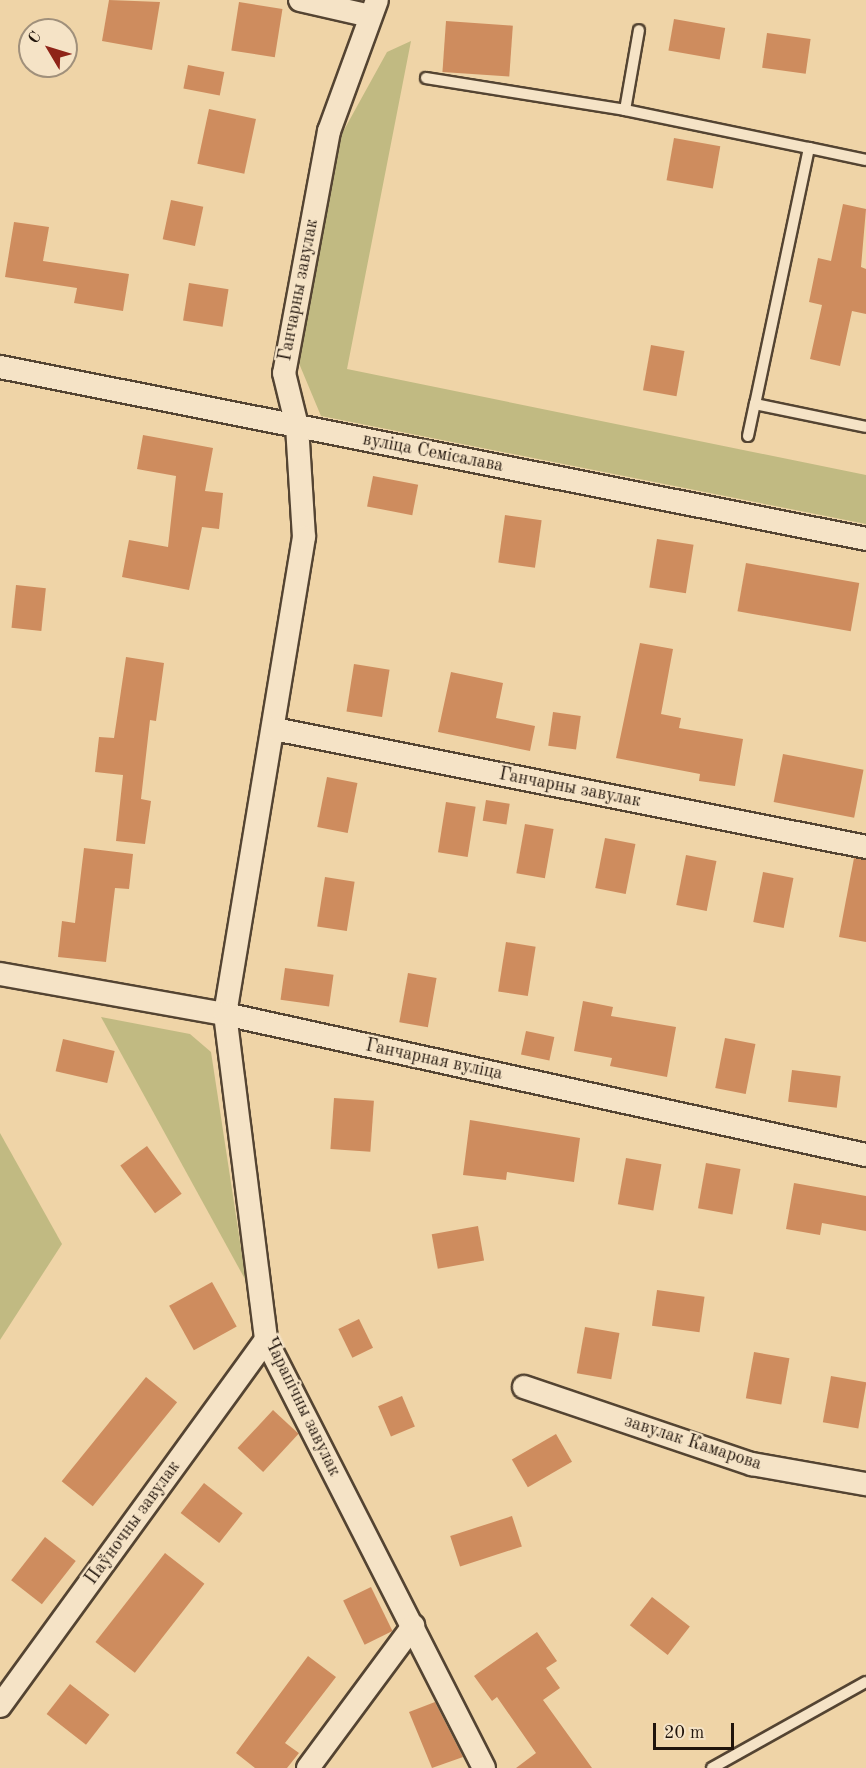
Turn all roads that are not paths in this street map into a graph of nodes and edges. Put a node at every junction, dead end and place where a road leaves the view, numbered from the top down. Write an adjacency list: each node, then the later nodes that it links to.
1 (300, 0): 2 (street)
2 (373, 8): 10 (street, Ганчарны завулак)
3 (639, 30): 5 (lane)
4 (426, 78): 5 (lane)
5 (625, 110): 6 (lane)
6 (809, 148): 7 (lane); 9 (lane)
7 (866, 160)
8 (0, 367): 10 (street, вуліца Семісалава)
9 (755, 404): 11 (lane); 12 (lane)
10 (297, 426): 13 (street, вуліца Семісалава); 14 (street, Ганчарны завулак)
11 (866, 427)
12 (748, 436)
13 (866, 539)
14 (274, 729): 15 (street, Ганчарны завулак); 17 (street, Ганчарны завулак)
15 (866, 847)
16 (0, 974): 17 (street, Ганчарная вуліца)
17 (225, 1014): 18 (street, Ганчарная вуліца); 19 (street, Чарапічны завулак)
18 (866, 1155)
19 (266, 1340): 22 (street, Чарапічны завулак); 24 (street, Паўночны завулак)
20 (524, 1387): 21 (street, завулак Камарова)
21 (866, 1484)
22 (413, 1626): 25 (street); 26 (street, Чарапічны завулак)
23 (866, 1682): 27 (lane)
24 (0, 1706)
25 (308, 1768)
26 (484, 1768)
27 (712, 1768)

